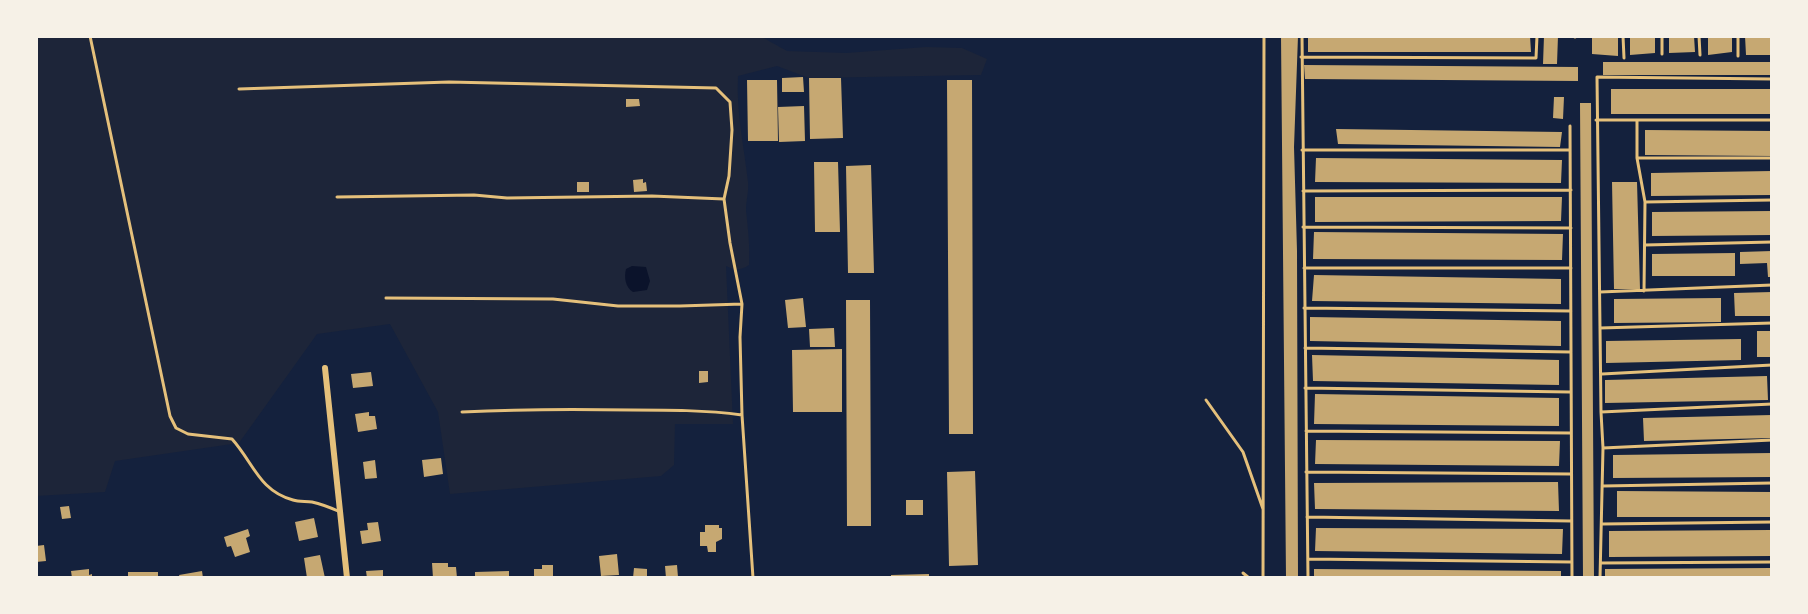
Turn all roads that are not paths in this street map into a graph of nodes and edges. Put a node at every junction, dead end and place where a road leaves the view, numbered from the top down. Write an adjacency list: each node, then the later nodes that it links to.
1 (90, 36): 65 (lane)
2 (1264, 36): 66 (lane)
3 (1302, 36): 12 (lane)
4 (1537, 36): 12 (lane)
5 (1623, 36): 13 (lane)
6 (1662, 36): 9 (lane)
7 (1699, 36): 10 (lane)
8 (1738, 36): 11 (lane)
9 (1662, 54)
10 (1700, 55)
11 (1738, 56)
12 (1301, 57): 20 (lane)
13 (1624, 57)
14 (1772, 79): 16 (lane)
15 (239, 88): 27 (lane)
16 (1596, 120): 17 (lane); 38 (lane)
17 (1637, 120): 18 (lane); 22 (lane)
18 (1772, 120)
19 (1570, 126): 21 (lane)
20 (1302, 150): 21 (lane); 25 (lane)
21 (1570, 150): 24 (lane)
22 (1637, 158): 23 (lane); 29 (lane)
23 (1772, 158)
24 (1570, 190): 25 (lane); 31 (lane)
25 (1303, 191): 30 (lane)
26 (337, 197): 27 (lane)
27 (724, 199): 40 (lane)
28 (1772, 200): 29 (lane)
29 (1645, 202): 33 (lane)
30 (1303, 227): 31 (lane); 34 (lane)
31 (1571, 228): 35 (lane)
32 (1772, 242): 33 (lane)
33 (1646, 245): 37 (lane)
34 (1304, 268): 35 (lane); 41 (lane)
35 (1571, 268): 42 (lane)
36 (1772, 285): 37 (lane)
37 (1644, 291): 38 (lane)
38 (1600, 292): 44 (lane)
39 (386, 298): 40 (lane)
40 (742, 304): 56 (lane)
41 (1304, 308): 42 (lane); 45 (lane)
42 (1571, 311): 46 (lane)
43 (1772, 323): 44 (lane)
44 (1600, 328): 49 (lane)
45 (1305, 348): 46 (lane); 50 (lane)
46 (1571, 352): 51 (lane)
47 (1772, 365): 49 (lane)
48 (325, 368): 65 (street)
49 (1602, 374): 55 (lane)
50 (1305, 388): 51 (lane); 57 (lane)
51 (1571, 392): 58 (lane)
52 (1206, 400): 66 (lane)
53 (1772, 404): 55 (lane)
54 (462, 412): 56 (lane)
55 (1601, 412): 60 (lane)
56 (741, 415): 77 (lane)
57 (1306, 431): 58 (lane); 61 (lane)
58 (1571, 433): 62 (lane)
59 (1772, 440): 60 (lane)
60 (1603, 448): 64 (lane)
61 (1306, 472): 62 (lane); 67 (lane)
62 (1571, 474): 68 (lane)
63 (1772, 483): 64 (lane)
64 (1603, 486): 70 (lane)
65 (340, 512): 76 (street)
66 (1263, 512): 79 (lane)
67 (1307, 517): 68 (lane); 71 (lane)
68 (1572, 521): 72 (lane)
69 (1772, 522): 70 (lane)
70 (1602, 525): 74 (lane)
71 (1308, 559): 72 (lane); 80 (lane)
72 (1572, 562): 81 (lane)
73 (1772, 562): 74 (lane)
74 (1601, 563): 82 (lane)
75 (1243, 573): 78 (lane)
76 (347, 578)
77 (753, 578)
78 (1249, 578)
79 (1263, 578)
80 (1308, 578)
81 (1572, 578)
82 (1600, 578)

